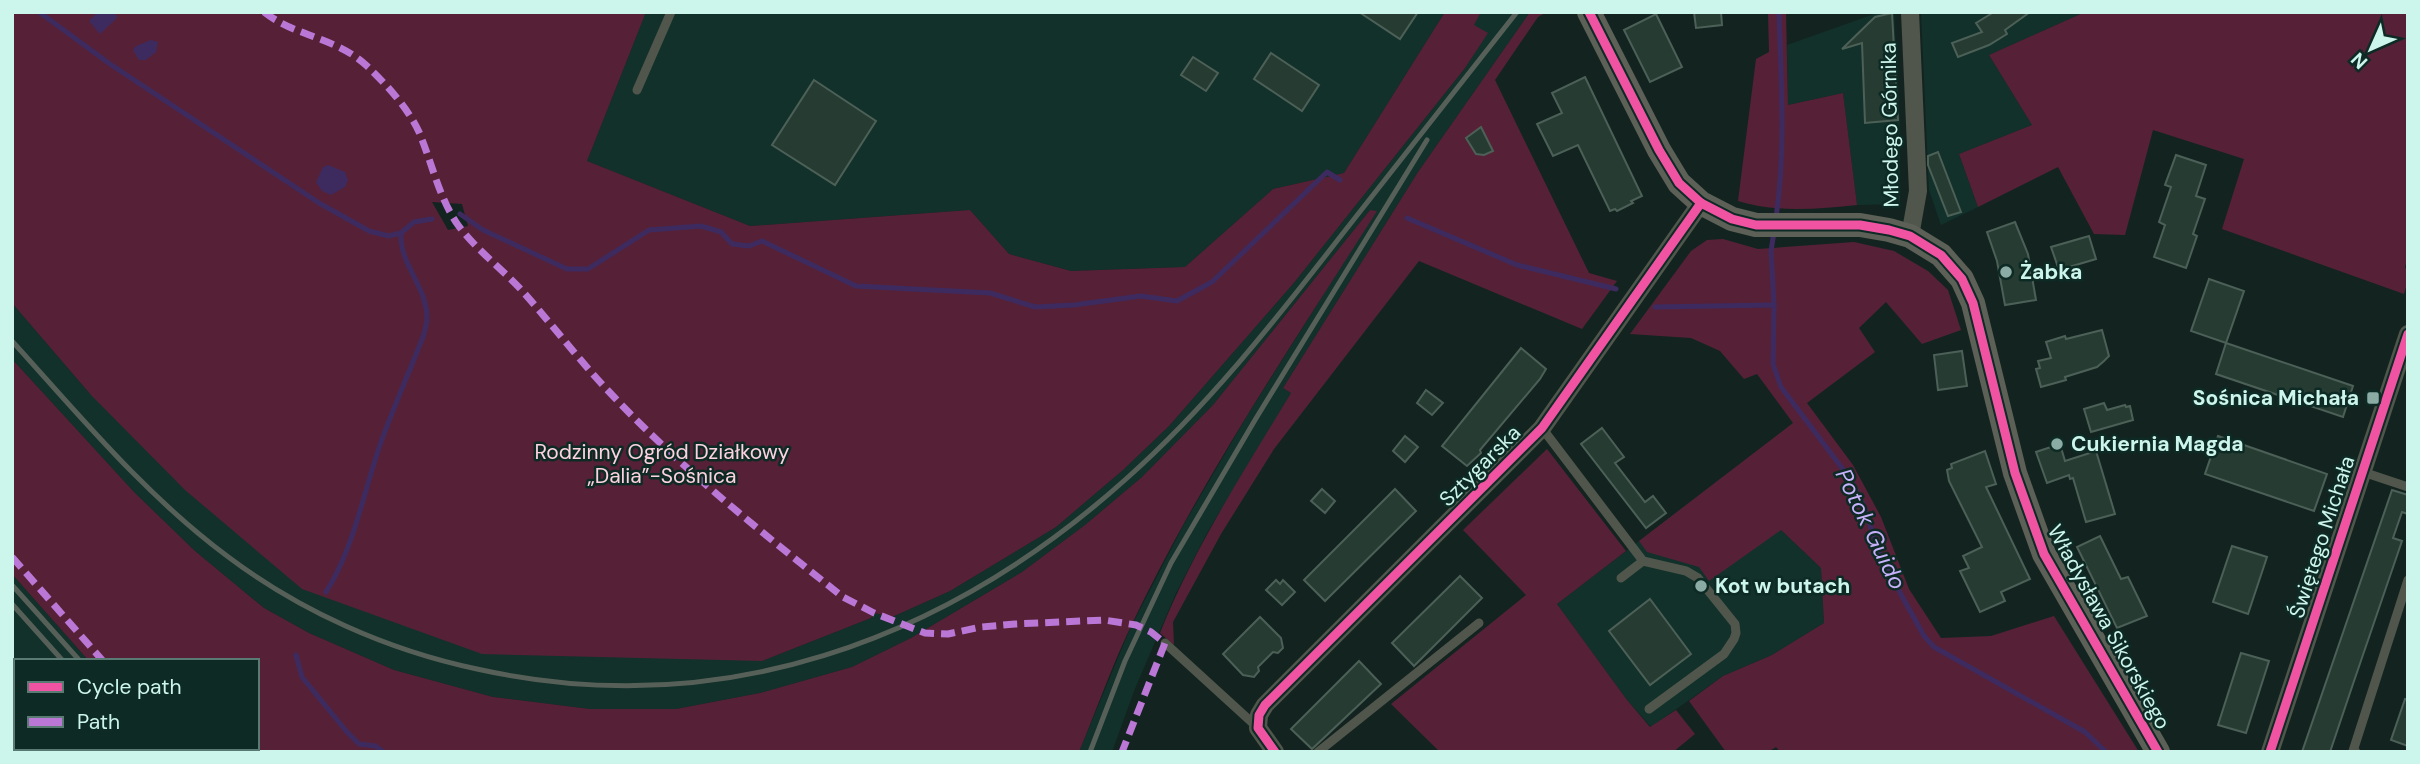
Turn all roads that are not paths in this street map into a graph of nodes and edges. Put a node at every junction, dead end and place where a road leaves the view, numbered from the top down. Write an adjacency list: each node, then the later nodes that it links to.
1 (671, 12): 4 (lane)
2 (1589, 12): 5 (street, Władysława Sikorskiego)
3 (1910, 12): 6 (street, Młodego Górnika)
4 (637, 90)
5 (1701, 203): 6 (street, Władysława Sikorskiego); 8 (street, Sztygarska)
6 (1910, 236): 20 (street, Władysława Sikorskiego)
7 (2408, 334): 9 (street, Świętego Michała)
8 (1542, 428): 11 (lane); 17 (street, Sztygarska)
9 (2363, 472): 10 (lane); 21 (street, Świętego Michała)
10 (2408, 487)
11 (1643, 561): 12 (lane); 16 (lane)
12 (1621, 578)
13 (2408, 580): 22 (lane)
14 (1479, 623): 19 (lane)
15 (1165, 643): 17 (lane)
16 (1649, 709)
17 (1258, 728): 18 (street)
18 (1275, 752)
19 (1318, 752)
20 (2158, 752)
21 (2270, 752)
22 (2356, 752)

